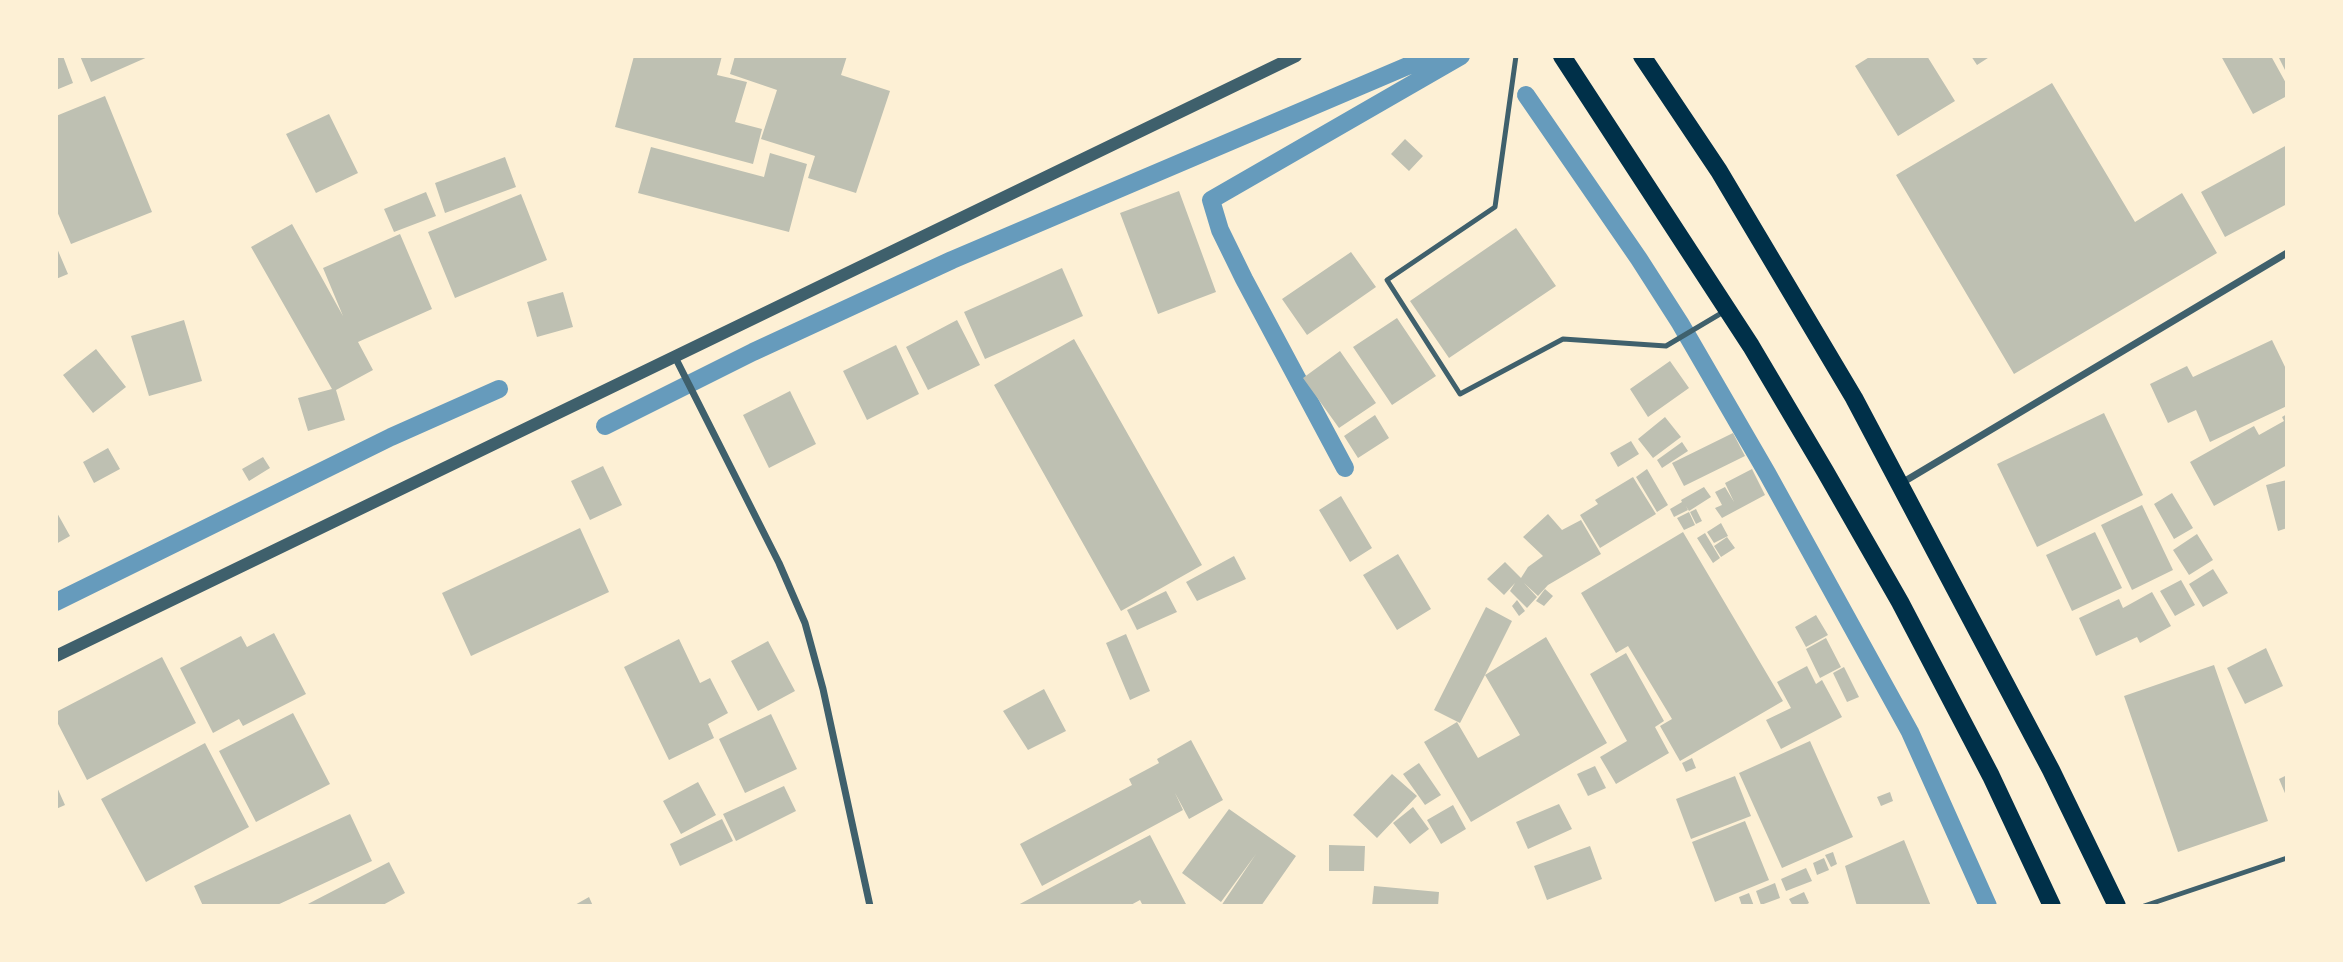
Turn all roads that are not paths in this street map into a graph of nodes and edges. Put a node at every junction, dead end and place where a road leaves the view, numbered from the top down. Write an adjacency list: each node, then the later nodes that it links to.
1 (1296, 56): 7 (street)
2 (1516, 56): 6 (lane)
3 (1562, 56): 6 (main road)
4 (1642, 56): 8 (main road)
5 (2287, 253): 8 (street)
6 (1727, 309): 12 (main road)
7 (675, 357): 9 (street); 11 (street)
8 (1899, 485): 13 (main road)
9 (56, 656)
10 (2287, 858): 14 (lane)
11 (870, 906)
12 (2052, 906)
13 (2117, 906)
14 (2144, 906)

